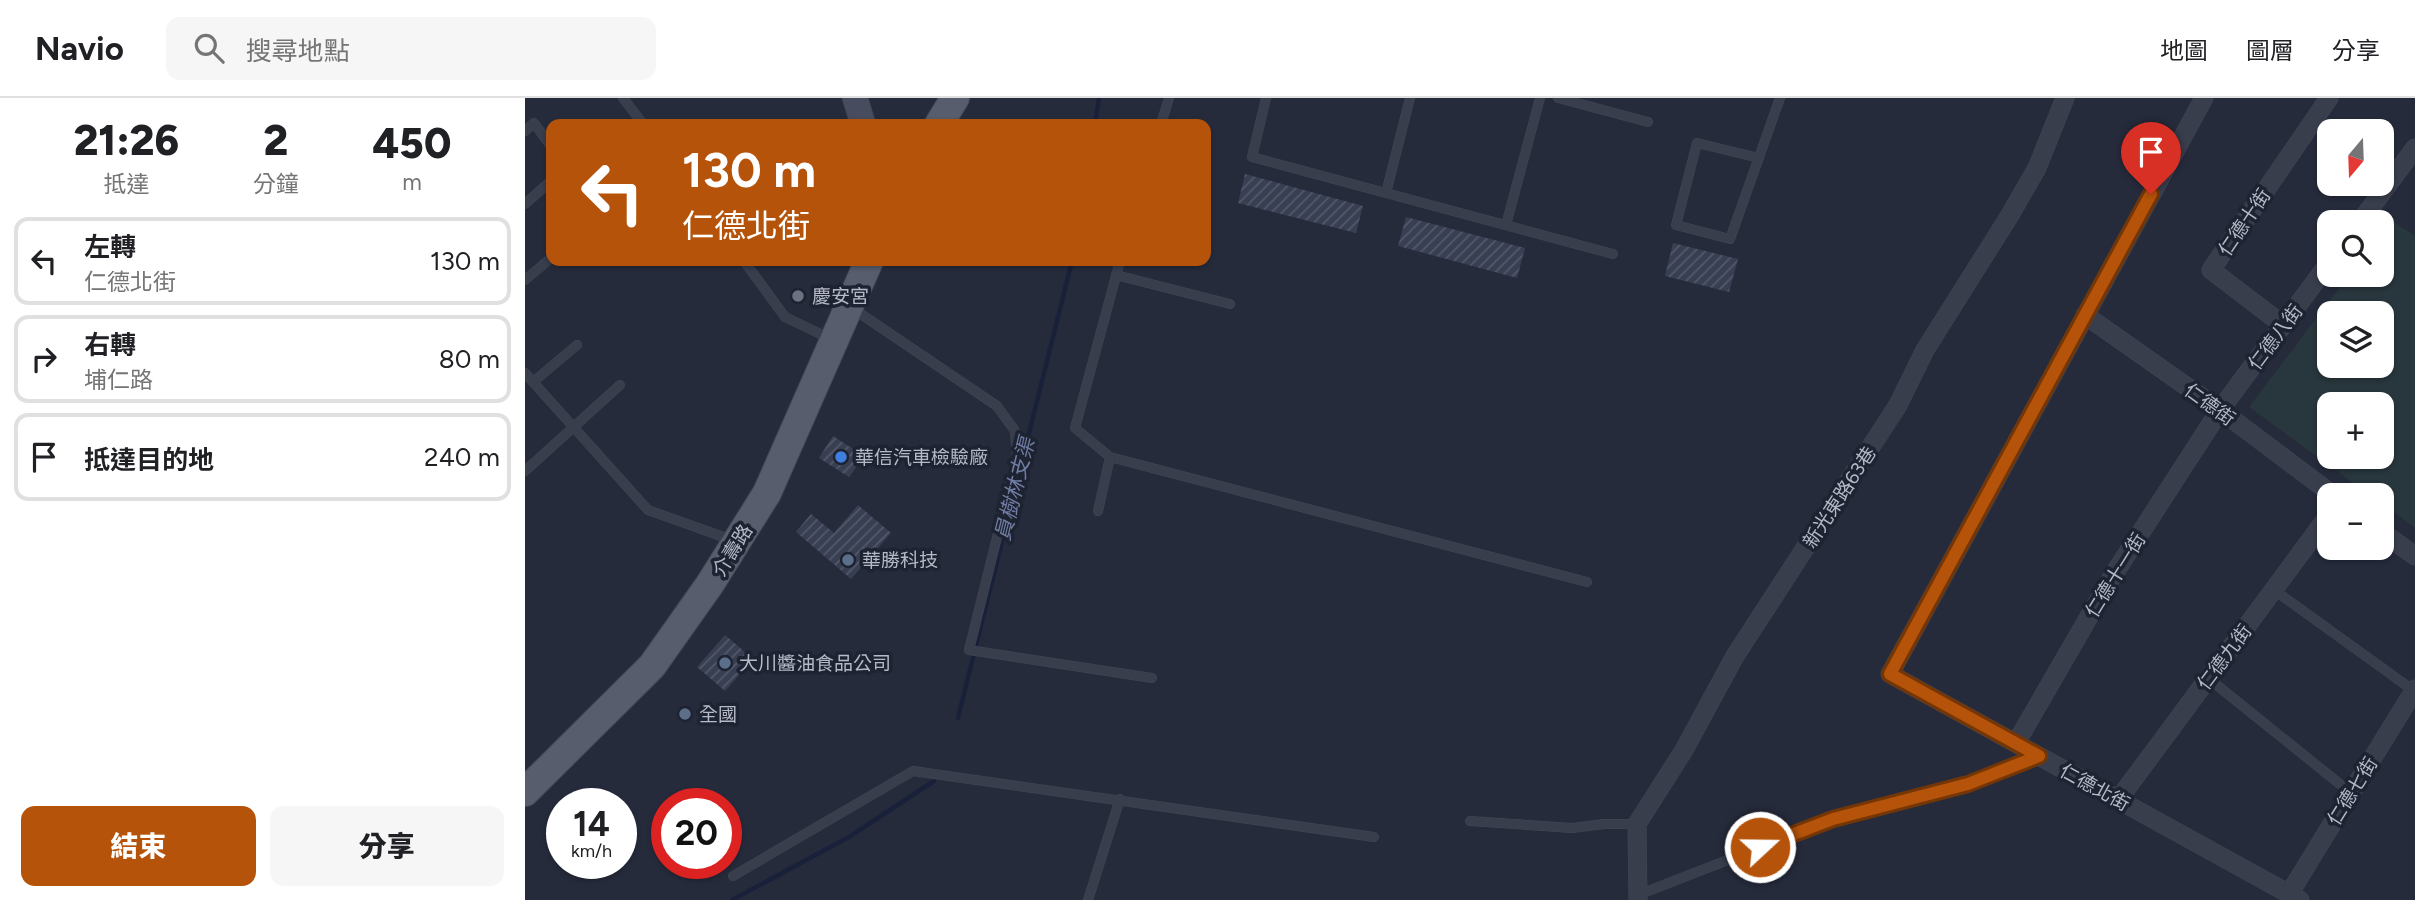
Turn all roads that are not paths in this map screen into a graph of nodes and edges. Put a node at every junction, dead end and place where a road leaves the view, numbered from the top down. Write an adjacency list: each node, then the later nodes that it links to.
1 (623, 98): 14 (lane)
2 (855, 98): 15 (street)
3 (933, 98): 16 (main road)
4 (954, 98): 17 (main road)
5 (1169, 98): 18 (lane)
6 (1266, 98): 25 (lane)
7 (1410, 98): 25 (lane)
8 (1540, 98): 28 (lane)
9 (1558, 98): 19 (lane)
10 (1780, 98): 23 (lane)
11 (2065, 98): 70 (street, 新光東路63巷)
12 (2204, 98): 40 (street)
13 (2329, 98): 41 (street, 仁德十街)
14 (639, 119)
15 (861, 119)
16 (921, 119)
17 (942, 119)
18 (1163, 119)
19 (1648, 122)
20 (525, 131): 21 (lane)
21 (546, 139)
22 (2415, 148): 27 (street)
23 (1759, 158): 23 (lane)
24 (546, 185): 26 (lane)
25 (1386, 193): 28 (lane)
26 (525, 204)
27 (2369, 210)
28 (1506, 225): 29 (lane)
29 (1613, 254)
30 (546, 262): 37 (lane)
31 (748, 266): 42 (lane)
32 (851, 266): 38 (main road, 介壽路)
33 (866, 266): 38 (main road, 介壽路)
34 (1119, 266): 35 (lane)
35 (1116, 275): 39 (lane); 49 (lane)
36 (2317, 279): 41 (street, 仁德八街)
37 (525, 280)
38 (842, 303): 42 (main road, 介壽路); 59 (lane)
39 (1230, 304)
40 (2085, 315): 47 (street, 仁德街); 62 (street, 仁德北街)
41 (2283, 325): 47 (street, 仁德八街)
42 (827, 338): 54 (main road, 介壽路)
43 (577, 345): 45 (lane)
44 (525, 373): 45 (lane)
45 (533, 382): 48 (lane)
46 (620, 385): 48 (lane)
47 (2220, 411): 51 (street, 仁德街); 62 (street, 仁德十一街)
48 (574, 428): 50 (lane); 54 (lane)
49 (1109, 457): 52 (lane); 57 (lane)
50 (525, 471)
51 (2317, 483)
52 (1098, 511)
53 (2317, 531): 58 (street, 仁德九街)
54 (729, 539): 64 (main road, 介壽路); 65 (main road, 介壽路)
55 (2394, 541): 56 (street)
56 (2415, 556)
57 (1587, 582)
58 (2273, 590): 60 (street, 仁德九街); 61 (lane)
59 (1152, 678)
60 (2208, 678): 66 (lane); 68 (street, 仁德九街)
61 (2414, 690): 66 (street, 仁德七街)
62 (2016, 743): 63 (street, 仁德北街)
63 (2039, 756): 68 (street, 仁德北街); 74 (lane)
64 (525, 767)
65 (525, 792)
66 (2351, 793): 73 (street, 仁德七街)
67 (1120, 799): 71 (lane); 72 (lane); 75 (lane)
68 (2118, 800): 73 (street, 仁德北街)
69 (1470, 821): 70 (lane)
70 (1637, 824): 74 (street)
71 (1374, 837)
72 (742, 871)
73 (2295, 897)
74 (1638, 898)
75 (1088, 900)

